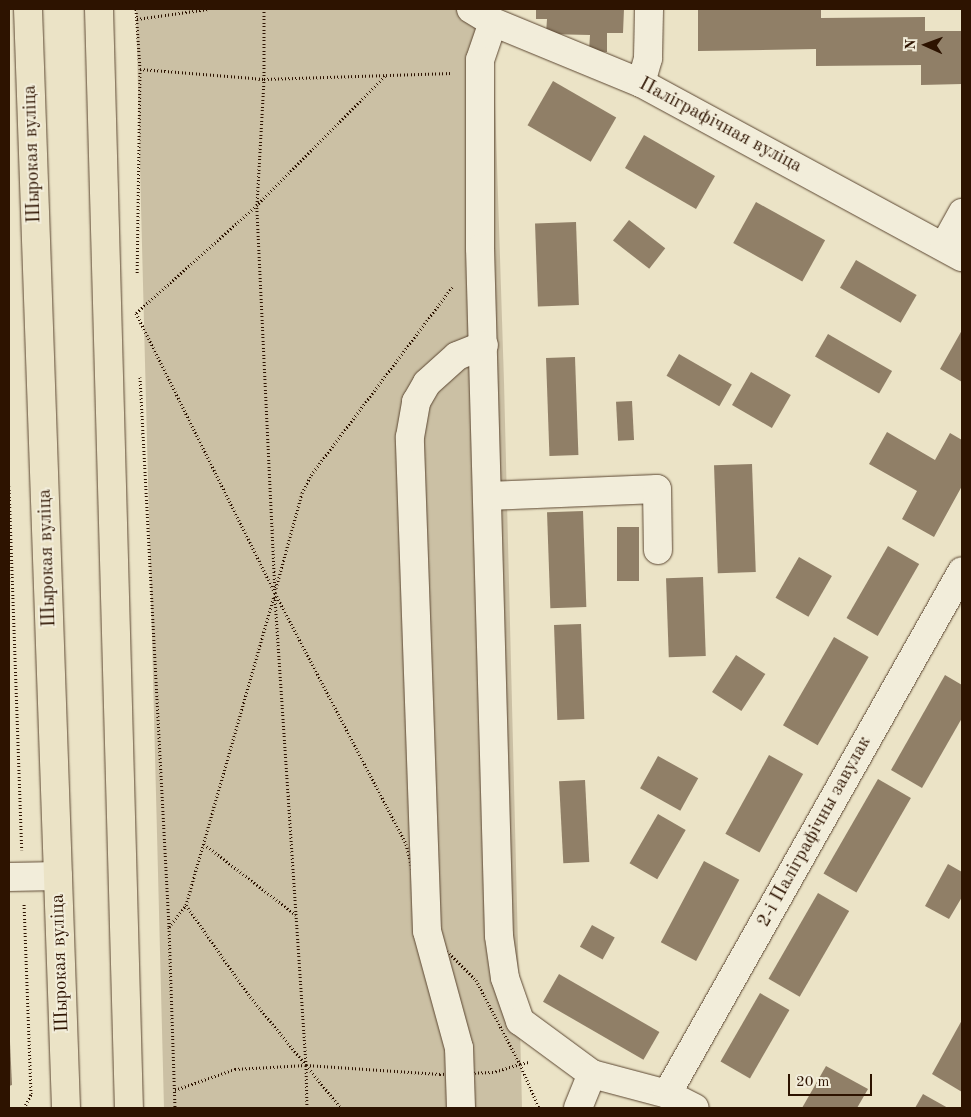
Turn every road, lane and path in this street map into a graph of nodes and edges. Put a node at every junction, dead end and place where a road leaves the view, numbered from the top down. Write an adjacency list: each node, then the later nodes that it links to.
1 (28, 9): 30 (main road, Шырокая вуліца)
2 (99, 9): 45 (main road)
3 (136, 9): 8 (path)
4 (208, 9): 8 (path)
5 (264, 9): 12 (path)
6 (649, 9): 13 (street)
7 (482, 15): 9 (street); 13 (street, Паліграфічная вуліца)
8 (138, 19): 10 (path)
9 (480, 60): 11 (path); 22 (street)
10 (140, 69): 12 (path); 18 (path)
11 (385, 76): 12 (path); 14 (path)
12 (264, 79): 14 (path)
13 (641, 83): 16 (street, Паліграфічная вуліца)
14 (257, 205): 20 (path); 28 (path)
15 (962, 213): 16 (street)
16 (953, 251)
17 (455, 283): 28 (path)
18 (137, 284)
19 (136, 303): 20 (path)
20 (136, 313): 21 (path); 28 (path)
21 (137, 323)
22 (484, 344): 25 (street); 35 (street)
23 (139, 372): 34 (path)
24 (9, 486): 31 (path)
25 (488, 496): 26 (street); 36 (street)
26 (658, 550)
27 (962, 571): 42 (street, 2-і Паліграфічны завулак)
28 (275, 593): 29 (path); 33 (path); 35 (path)
29 (204, 844): 32 (path); 33 (path)
30 (58, 876): 31 (street); 44 (main road, Шырокая вуліца)
31 (16, 877): 43 (path)
32 (186, 905): 34 (path); 38 (path)
33 (296, 915): 38 (path)
34 (169, 927): 41 (path)
35 (427, 931): 37 (path); 39 (street)
36 (565, 1054): 37 (path); 40 (street)
37 (520, 1064): 39 (path); 50 (path)
38 (306, 1065): 39 (path); 41 (path); 47 (path); 48 (path)
39 (461, 1073): 49 (street)
40 (592, 1074): 42 (street); 51 (street)
41 (175, 1090): 46 (path)
42 (667, 1094): 52 (street)
43 (24, 1108)
44 (66, 1108)
45 (129, 1108)
46 (175, 1108)
47 (307, 1108)
48 (341, 1108)
49 (461, 1108)
50 (540, 1108)
51 (578, 1108)
52 (695, 1108)

